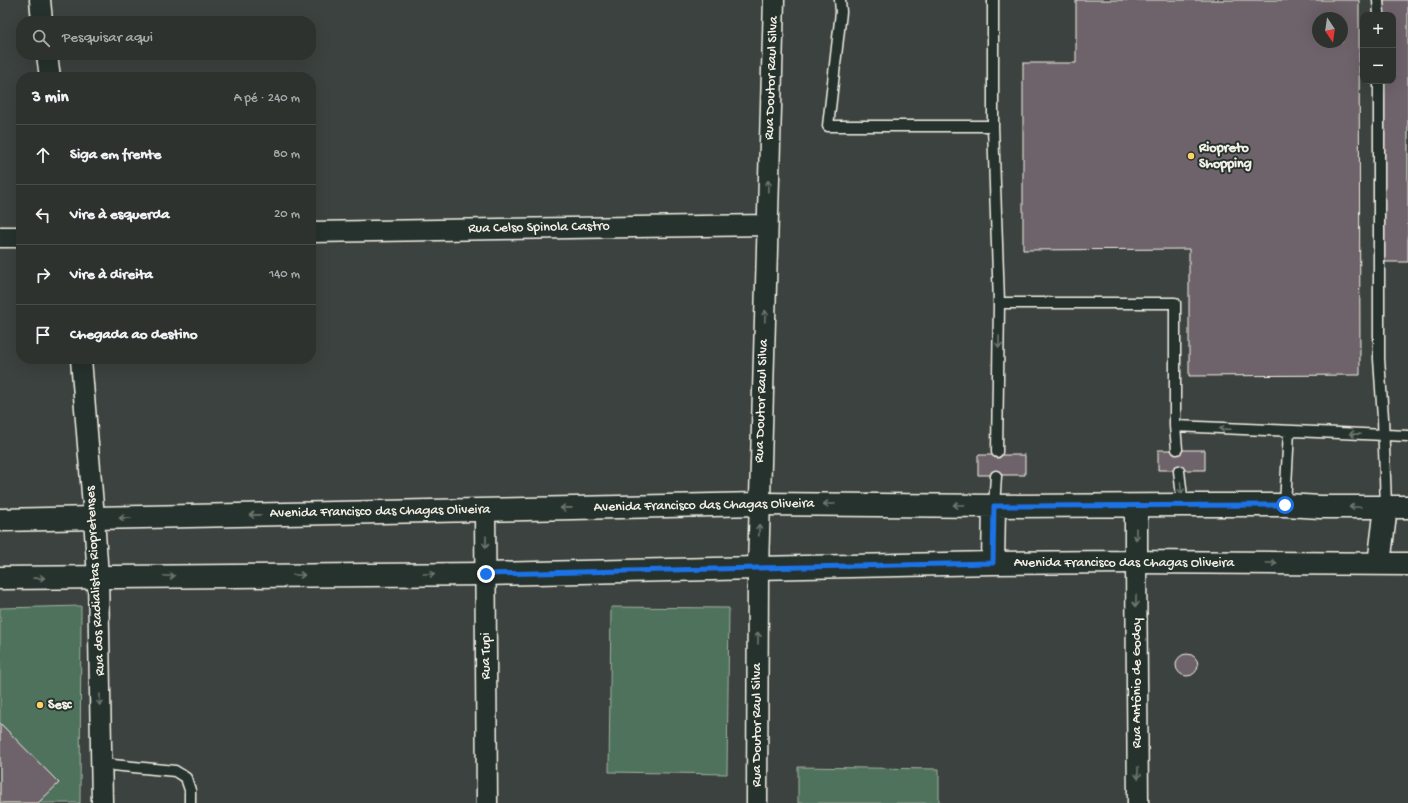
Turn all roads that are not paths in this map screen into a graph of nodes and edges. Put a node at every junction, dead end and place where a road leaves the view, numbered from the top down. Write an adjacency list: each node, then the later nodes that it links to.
1 (40, 0): 7 (street)
2 (774, 0): 12 (street, Rua Doutor Raul Silva, one-way to 2)
3 (840, 0): 11 (lane)
4 (993, 0): 11 (lane)
5 (1378, 0): 6 (lane)
6 (1379, 12)
7 (42, 16)
8 (48, 60): 9 (street)
9 (49, 72)
10 (1379, 84): 20 (lane)
11 (993, 126): 16 (lane)
12 (767, 224): 13 (street, Rua Celso Spinola Castro); 26 (street, Rua Doutor Raul Silva, one-way to 12)
13 (316, 232)
14 (0, 237): 15 (street)
15 (16, 237)
16 (999, 303): 18 (lane); 23 (lane, one-way to 23)
17 (80, 364): 34 (street, Rua dos Radialistas Riopretenses)
18 (1175, 426): 19 (lane, one-way to 18); 22 (lane)
19 (1289, 431): 20 (lane, one-way to 19); 28 (lane)
20 (1383, 435): 21 (lane); 31 (lane)
21 (1408, 436)
22 (1177, 449)
23 (997, 452)
24 (1180, 471): 27 (lane, one-way to 27)
25 (996, 476): 29 (lane)
26 (759, 504): 29 (main road, Avenida Francisco das Chagas Oliveira, one-way to 26); 33 (main road, Avenida Francisco das Chagas Oliveira, one-way to 33); 40 (street, Rua Doutor Raul Silva, one-way to 26)
27 (1183, 505): 28 (main road, Avenida Francisco das Chagas Oliveira); 30 (main road, Avenida Francisco das Chagas Oliveira)
28 (1285, 505): 31 (main road, Avenida Francisco das Chagas Oliveira, one-way to 28)
29 (994, 506): 30 (main road, Avenida Francisco das Chagas Oliveira); 37 (main road)
30 (1136, 506): 36 (main road, one-way to 36)
31 (1386, 507): 32 (main road, Avenida Francisco das Chagas Oliveira); 38 (main road)
32 (1408, 507)
33 (485, 510): 34 (main road, Avenida Francisco das Chagas Oliveira, one-way to 34); 41 (street, Rua Tupi, one-way to 41)
34 (94, 518): 35 (main road, Avenida Francisco das Chagas Oliveira); 42 (street, Rua dos Radialistas Riopretenses)
35 (0, 520)
36 (1136, 562): 37 (main road, Avenida Francisco das Chagas Oliveira); 38 (main road, Avenida Francisco das Chagas Oliveira, one-way to 38); 49 (street, Rua Antônio de Godoy, one-way to 49)
37 (993, 563): 40 (main road, Avenida Francisco das Chagas Oliveira)
38 (1379, 564): 39 (main road, Avenida Francisco das Chagas Oliveira)
39 (1408, 564)
40 (758, 569): 41 (main road, Avenida Francisco das Chagas Oliveira); 48 (street, Rua Doutor Raul Silva, one-way to 40)
41 (486, 574): 42 (main road, Avenida Francisco das Chagas Oliveira, one-way to 41); 47 (street, Rua Tupi)
42 (98, 577): 43 (main road, Avenida Francisco das Chagas Oliveira, one-way to 42); 44 (street, Rua dos Radialistas Riopretenses, one-way to 44)
43 (0, 578)
44 (102, 764): 45 (street, Rua dos Radialistas Riopretenses); 46 (lane)
45 (102, 803)
46 (190, 803)
47 (488, 803)
48 (757, 803)
49 (1138, 803)

